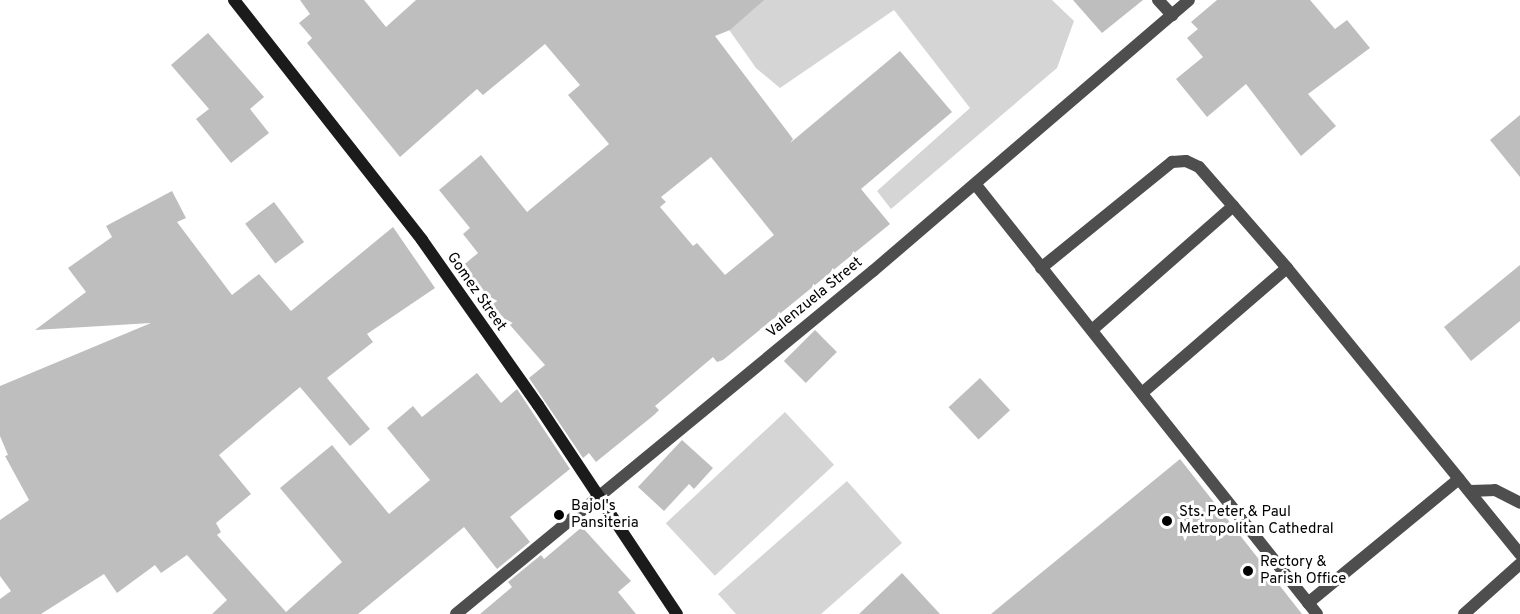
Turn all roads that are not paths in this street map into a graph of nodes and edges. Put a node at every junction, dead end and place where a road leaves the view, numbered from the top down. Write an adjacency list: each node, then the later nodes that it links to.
1 (234, 0): 13 (main road, Gomez Street)
2 (1158, 0): 4 (street)
3 (1189, 0): 4 (street, Valenzuela Street)
4 (1173, 15): 5 (street, Valenzuela Street)
5 (976, 185): 7 (street); 13 (street, Valenzuela Street)
6 (1233, 206): 7 (street); 8 (street); 9 (street)
7 (1041, 268): 9 (street)
8 (1287, 268): 10 (street); 11 (street)
9 (1092, 330): 10 (street)
10 (1142, 393): 17 (street)
11 (1459, 478): 12 (street); 17 (street)
12 (1470, 491): 14 (street); 15 (street)
13 (598, 496): 18 (street, Valenzuela Street); 19 (main road, Gomez Street)
14 (1520, 503)
15 (1520, 554)
16 (1520, 564): 21 (street)
17 (1308, 603): 20 (street)
18 (456, 614)
19 (677, 614)
20 (1317, 614)
21 (1464, 614)

